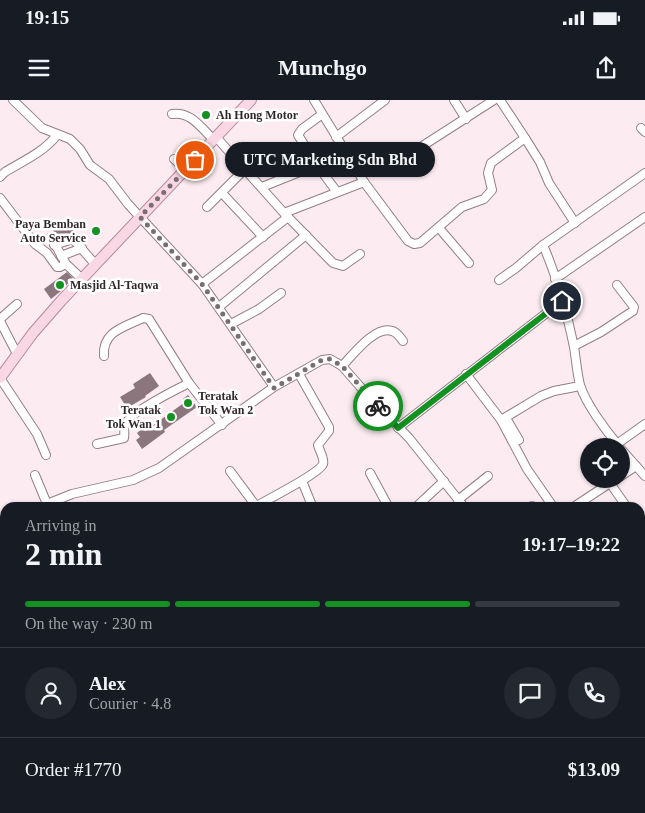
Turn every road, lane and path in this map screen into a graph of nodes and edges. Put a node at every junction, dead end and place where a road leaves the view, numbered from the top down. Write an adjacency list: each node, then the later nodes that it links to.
1 (13, 100): 11 (street)
2 (251, 100): 14 (main road)
3 (314, 100): 9 (street)
4 (385, 100): 12 (street)
5 (454, 100): 10 (street)
6 (494, 100): 10 (street)
7 (500, 100): 13 (street)
8 (172, 114): 14 (street)
9 (321, 115): 12 (street); 16 (street)
10 (466, 119): 19 (street)
11 (57, 135): 21 (street); 29 (street)
12 (336, 137): 22 (street)
13 (525, 138): 31 (street); 32 (street)
14 (215, 139): 17 (street); 18 (main road)
15 (174, 159): 18 (street)
16 (317, 165): 23 (street); 25 (street)
17 (245, 169): 23 (street); 24 (street)
18 (186, 170): 29 (main road)
19 (386, 170)
20 (645, 173): 31 (street)
21 (0, 177)
22 (364, 182): 25 (street); 32 (street)
23 (262, 187): 28 (street)
24 (222, 192): 27 (street); 34 (street)
25 (337, 192): 28 (street)
26 (0, 198): 40 (street)
27 (207, 207)
28 (286, 215): 33 (street); 34 (street)
29 (140, 217): 41 (main road); 45 (street)
30 (645, 217): 43 (street)
31 (576, 223): 35 (street)
32 (439, 228): 39 (street)
33 (306, 235): 37 (street); 50 (street)
34 (263, 237): 45 (street)
35 (543, 245): 43 (street); 44 (street)
36 (82, 248): 38 (street); 38 (street); 41 (street)
37 (360, 254)
38 (61, 256): 40 (street)
39 (469, 263)
40 (66, 264): 42 (street)
41 (95, 264): 42 (main road)
42 (82, 279): 55 (main road)
43 (556, 279): 48 (street)
44 (499, 280)
45 (202, 284): 50 (street)
46 (617, 286): 54 (street)
47 (281, 293): 52 (street)
48 (562, 301): 54 (street); 59 (street)
49 (17, 304): 51 (street)
50 (219, 306): 52 (street)
51 (0, 320): 55 (street)
52 (231, 324): 63 (street)
53 (403, 341): 57 (street)
54 (574, 346): 62 (street)
55 (17, 354): 60 (main road)
56 (104, 356): 61 (street)
57 (342, 366): 58 (street); 67 (street)
58 (300, 374): 63 (street); 81 (street)
59 (466, 374): 64 (street); 67 (street)
60 (0, 378): 72 (street)
61 (189, 383): 66 (street); 71 (street)
62 (580, 386): 64 (street); 68 (street)
63 (274, 388): 66 (street)
64 (504, 419): 70 (street); 93 (street)
65 (645, 424): 69 (street)
66 (222, 425): 87 (street)
67 (398, 428): 82 (street)
68 (612, 438)
69 (629, 438)
70 (518, 440)
71 (96, 444)
72 (46, 455)
73 (630, 459): 74 (street)
74 (636, 466): 75 (street); 80 (street)
75 (630, 470)
76 (230, 471): 88 (street)
77 (370, 473): 91 (street)
78 (34, 475): 86 (street)
79 (488, 476): 85 (street)
80 (645, 476)
81 (302, 481): 89 (street); 90 (street)
82 (444, 481): 85 (street); 92 (street)
83 (603, 488): 94 (street)
84 (617, 488): 95 (street)
85 (458, 500)
86 (46, 502)
87 (56, 502)
88 (252, 502)
89 (264, 502)
90 (311, 502)
91 (386, 502)
92 (421, 502)
93 (550, 502)
94 (581, 502)
95 (624, 502)

